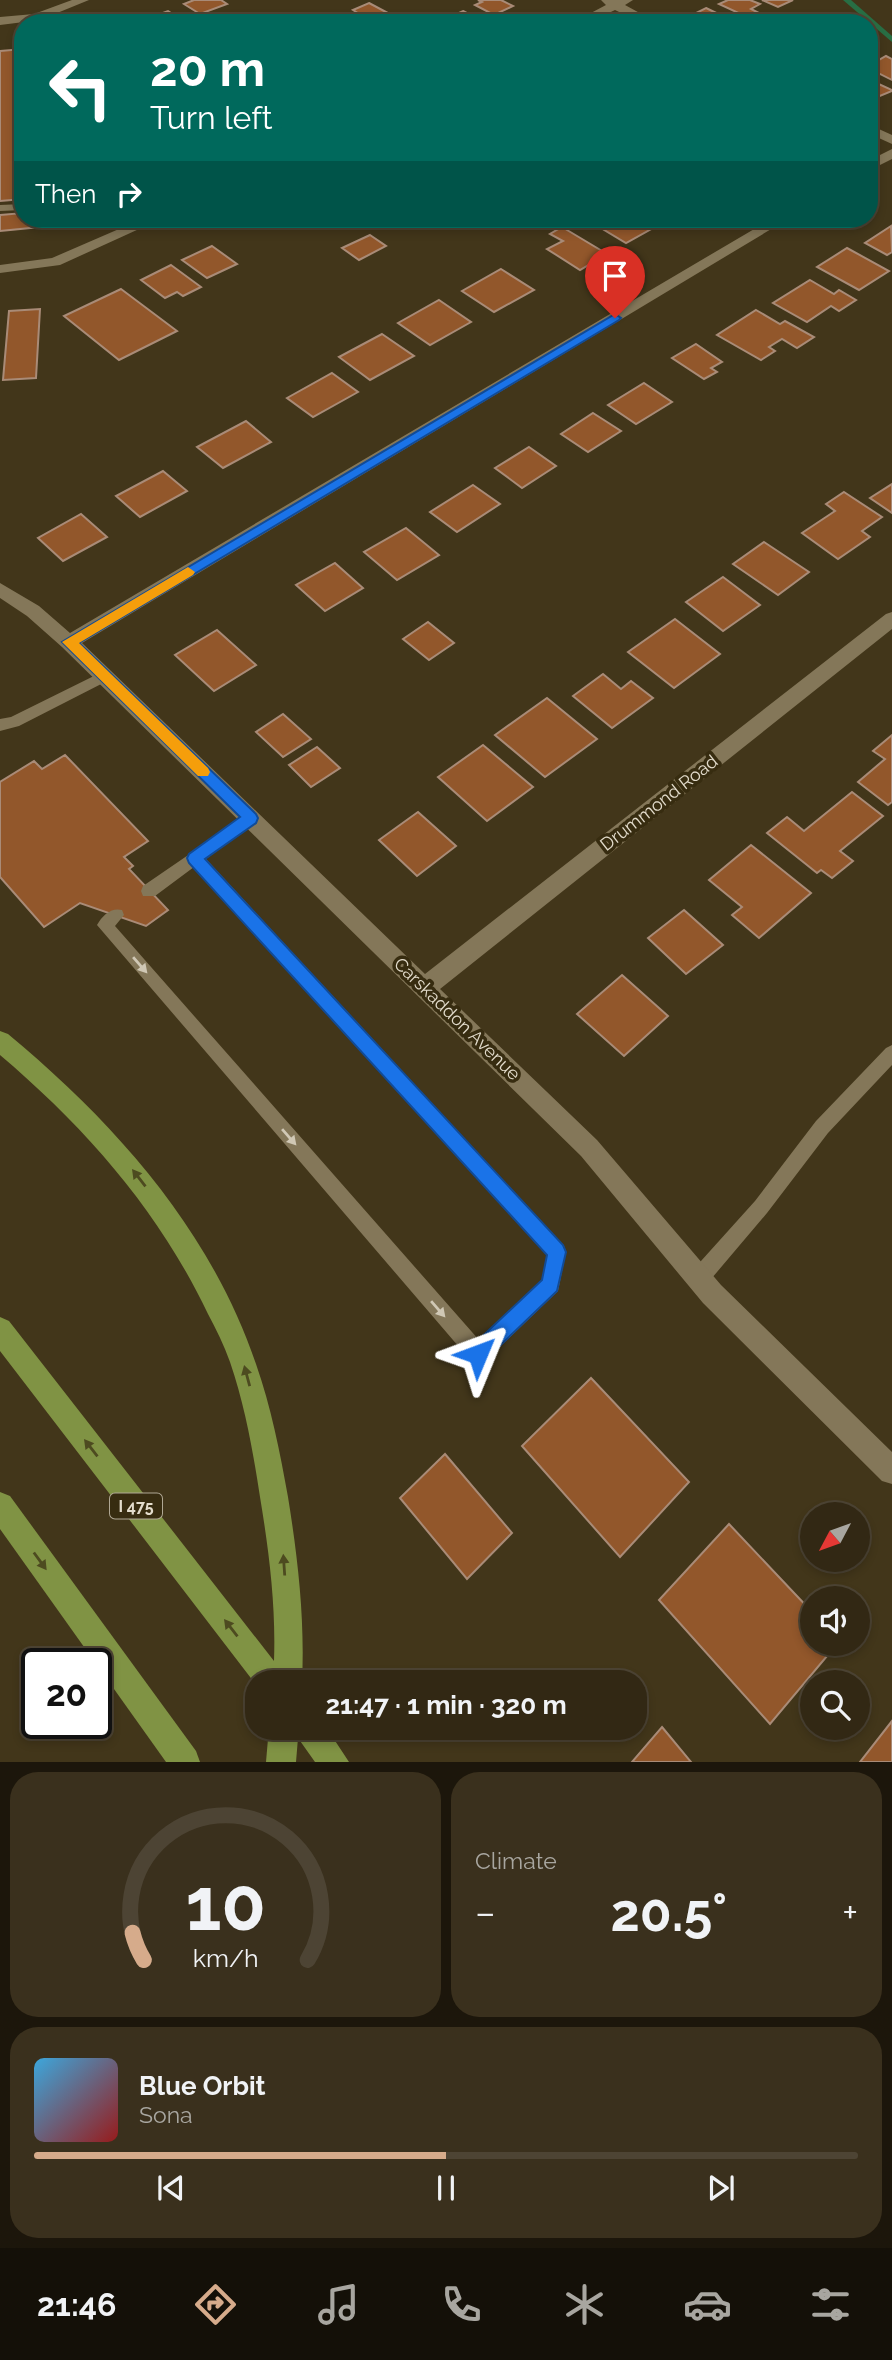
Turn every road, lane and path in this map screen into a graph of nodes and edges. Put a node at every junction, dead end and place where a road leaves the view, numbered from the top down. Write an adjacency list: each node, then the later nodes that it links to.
1 (83, 0): 3 (street)
2 (616, 2): 4 (street); 5 (street)
3 (51, 14)
4 (594, 14)
5 (637, 14)
6 (133, 228): 8 (street)
7 (766, 228): 11 (street)
8 (0, 269)
9 (0, 589): 11 (street, Carskaddon Avenue)
10 (892, 619): 18 (street, Drummond Road)
11 (69, 642): 12 (street, Carskaddon Avenue)
12 (104, 676): 13 (lane); 14 (street, Carskaddon Avenue)
13 (0, 726)
14 (251, 818): 15 (lane); 18 (street, Carskaddon Avenue)
15 (195, 858): 16 (lane); 17 (lane, one-way to 15)
16 (149, 891)
17 (116, 915)
18 (426, 988): 21 (street, Carskaddon Avenue)
19 (0, 1041): 26 (highway, one-way to 19)
20 (892, 1052): 21 (lane)
21 (699, 1278): 23 (street, Carskaddon Avenue)
22 (0, 1330): 25 (highway, I 475, one-way to 22)
23 (892, 1471)
24 (0, 1506): 29 (highway, one-way to 29)
25 (263, 1670)
26 (288, 1670)
27 (283, 1740): 30 (highway)
28 (318, 1740): 31 (highway)
29 (185, 1762)
30 (281, 1762)
31 (334, 1762)

